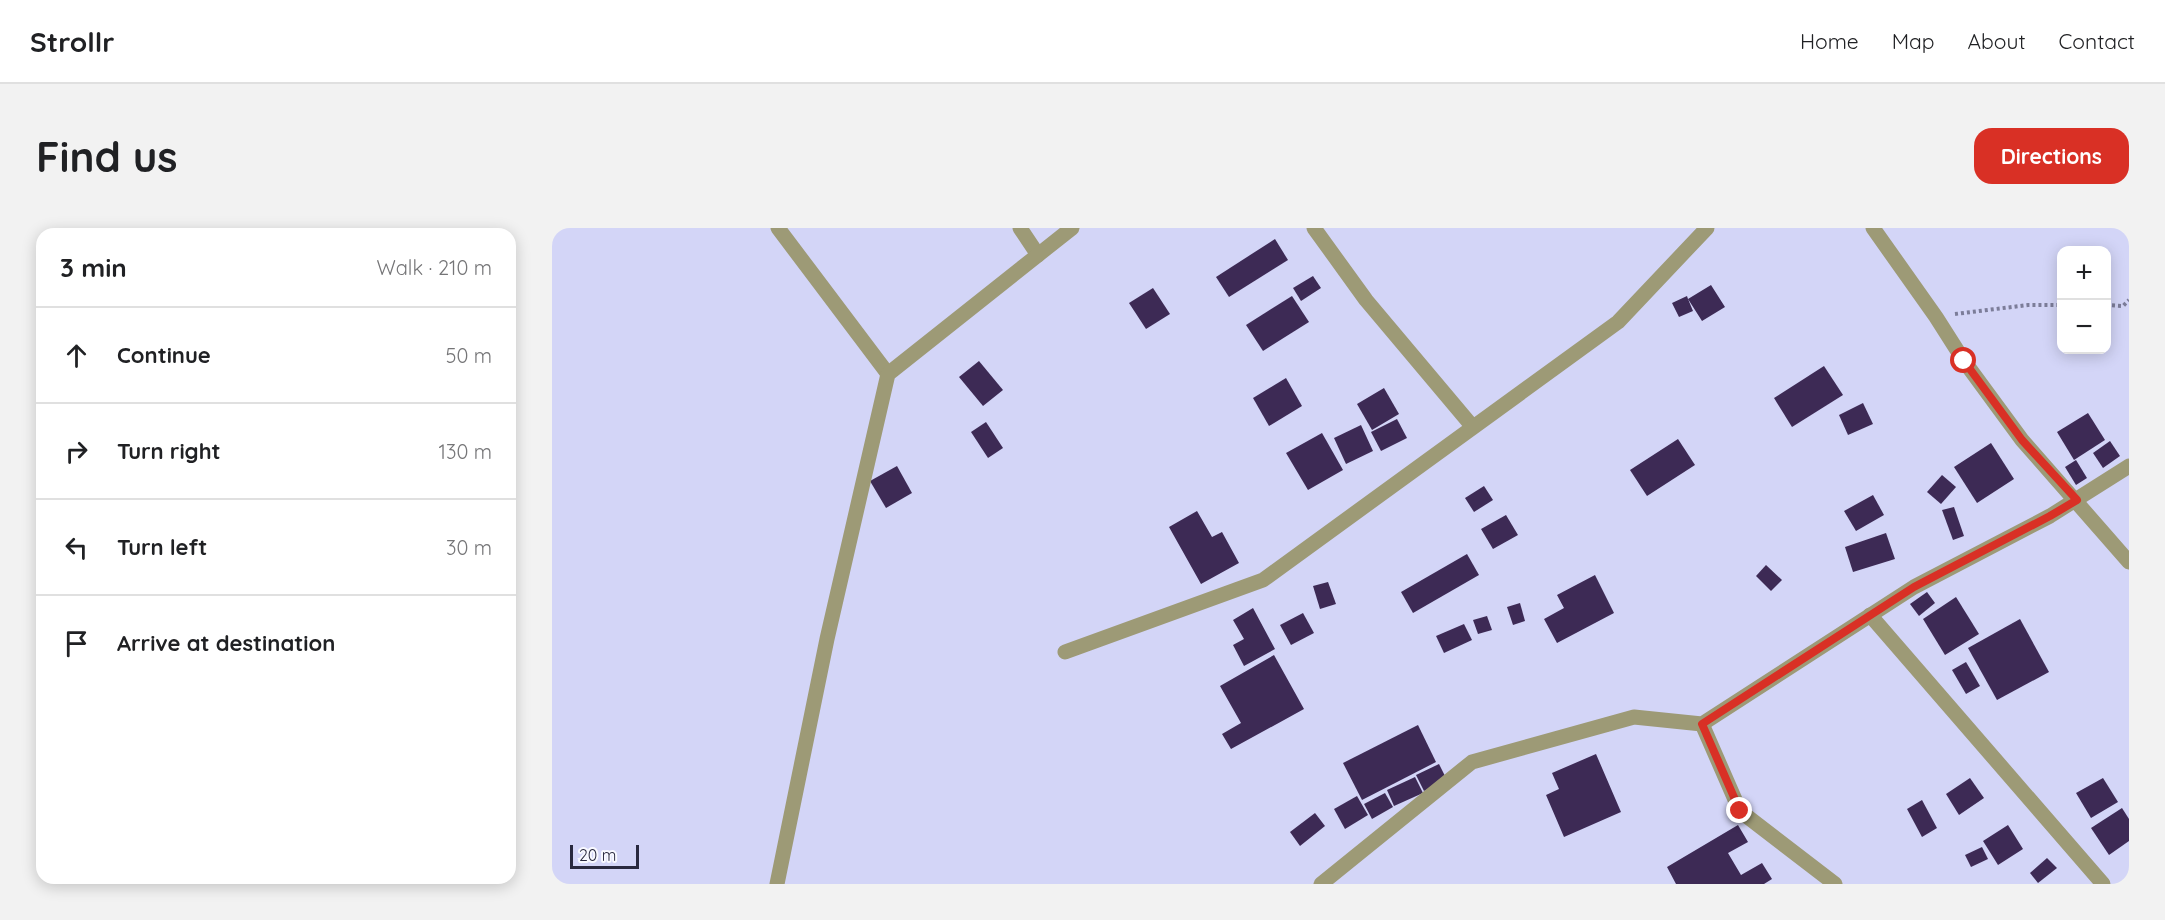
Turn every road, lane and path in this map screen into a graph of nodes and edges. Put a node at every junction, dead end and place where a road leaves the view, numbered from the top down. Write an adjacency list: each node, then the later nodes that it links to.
1 (778, 228): 12 (street)
2 (1020, 228): 7 (street)
3 (1072, 228): 7 (street)
4 (1314, 228): 13 (street)
5 (1707, 228): 13 (street)
6 (1874, 228): 11 (street)
7 (1038, 255): 12 (street)
8 (2129, 300): 10 (path)
9 (2057, 305): 11 (path)
10 (2111, 305)
11 (1936, 317): 15 (street)
12 (888, 374): 20 (street)
13 (1472, 426): 18 (street)
14 (2129, 466): 15 (street)
15 (2077, 500): 16 (street); 17 (street)
16 (2129, 562)
17 (1870, 615): 19 (street); 23 (street)
18 (1065, 652)
19 (1702, 724): 21 (street); 22 (street)
20 (777, 884)
21 (1321, 884)
22 (1835, 884)
23 (2103, 884)

